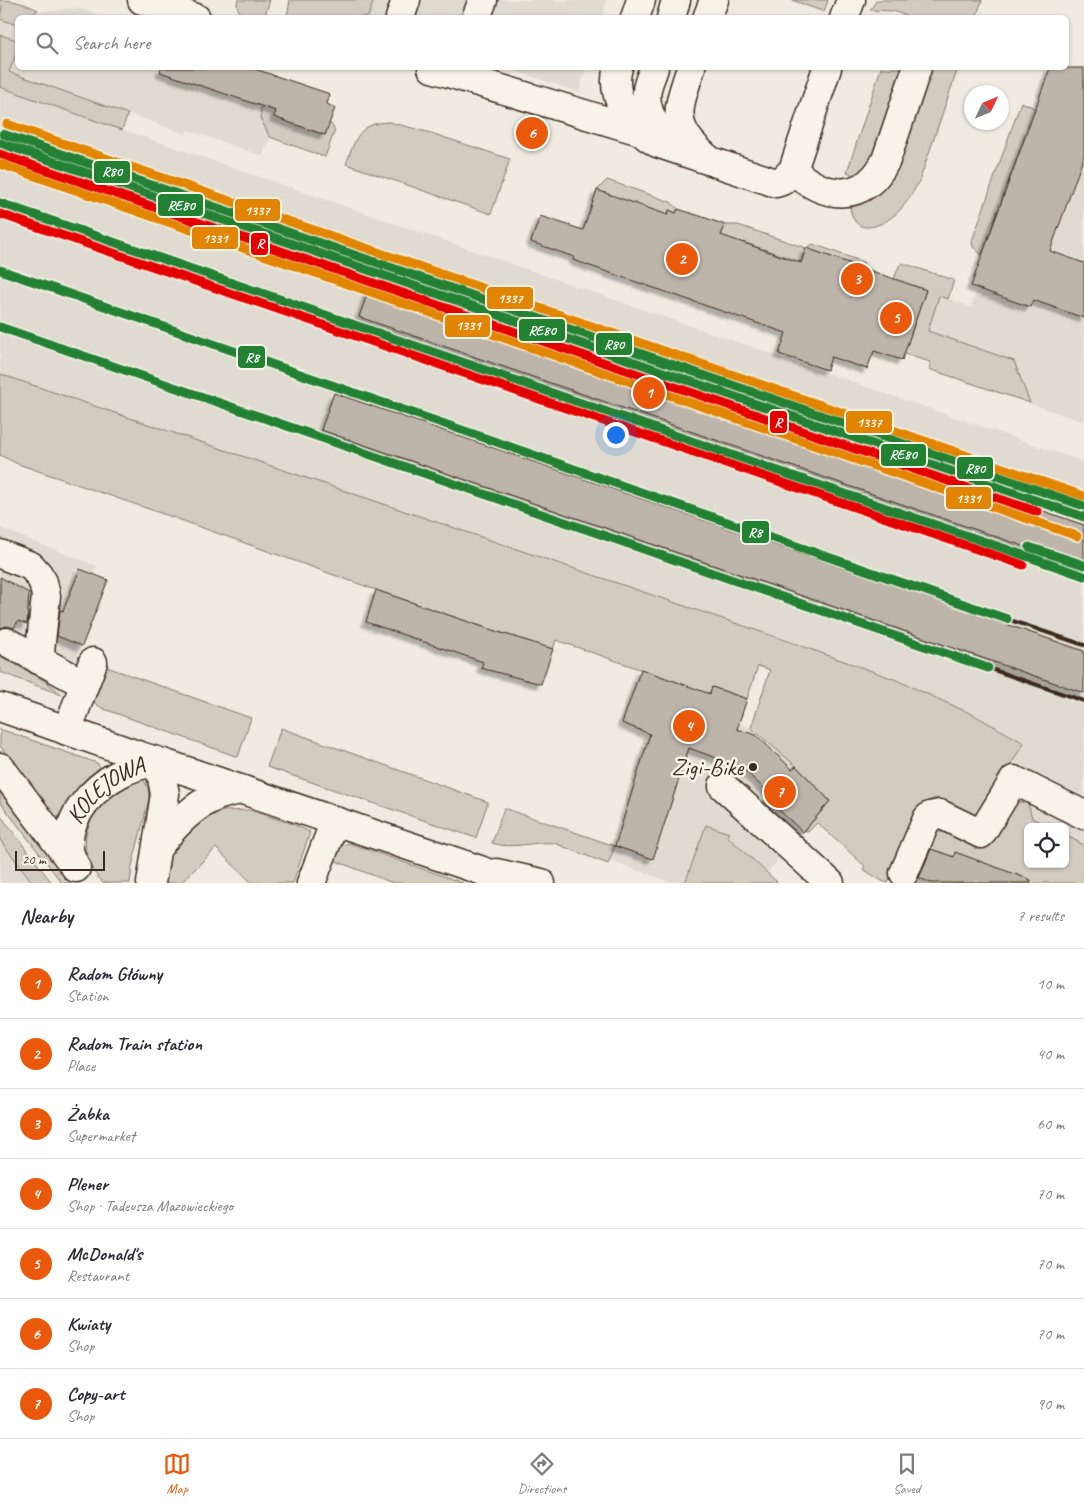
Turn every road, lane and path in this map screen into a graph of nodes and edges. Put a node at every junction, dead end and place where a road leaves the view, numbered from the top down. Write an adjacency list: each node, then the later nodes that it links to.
1 (142, 0): 7 (street)
2 (406, 0): 8 (street)
3 (483, 0): 9 (street)
4 (641, 0): 10 (street)
5 (676, 0): 11 (street)
6 (851, 0): 12 (street)
7 (187, 15)
8 (401, 15)
9 (477, 15)
10 (636, 15)
11 (671, 15)
12 (845, 15)
13 (445, 70): 19 (street)
14 (618, 70): 20 (street)
15 (653, 70): 21 (street)
16 (689, 70): 22 (street)
17 (826, 70): 23 (street)
18 (916, 70): 23 (street)
19 (465, 73): 20 (street)
20 (640, 130): 21 (street)
21 (677, 149): 22 (street)
22 (712, 162): 23 (street)
23 (793, 170)
24 (1, 554): 26 (street)
25 (7, 642): 26 (street)
26 (39, 660): 28 (street)
27 (0, 707): 28 (street)
28 (66, 731): 29 (street)
29 (156, 761): 32 (street); 35 (street, KOLEJOWA); 38 (street, KOLEJOWA)
30 (0, 767): 38 (street, KOLEJOWA)
31 (723, 786): 43 (street)
32 (242, 790): 34 (street); 35 (street)
33 (1084, 815): 37 (street)
34 (335, 821): 36 (street); 40 (street)
35 (157, 848): 39 (street, KOLEJOWA)
36 (480, 870): 41 (street); 42 (street)
37 (904, 873)
38 (82, 875)
39 (150, 883)
40 (311, 883)
41 (512, 883)
42 (541, 883)
43 (830, 883)

